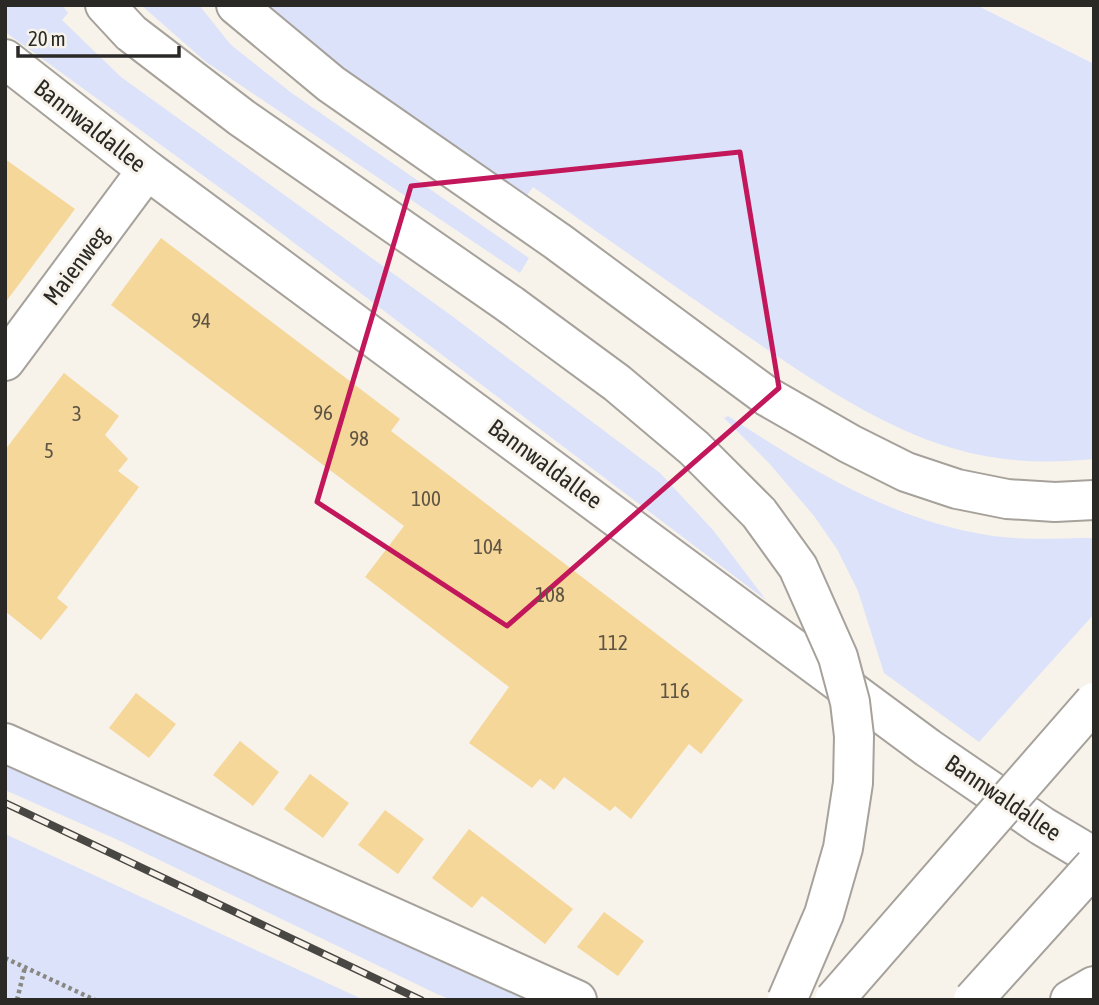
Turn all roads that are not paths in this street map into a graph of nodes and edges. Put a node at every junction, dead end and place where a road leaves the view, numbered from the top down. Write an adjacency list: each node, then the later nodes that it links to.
1 (105, 5): 13 (main road, bridge)
2 (236, 5): 6 (main road)
3 (5, 59): 4 (main road, Bannwaldallee)
4 (147, 170): 5 (main road, Maienweg); 9 (main road, Bannwaldallee)
5 (5, 361)
6 (1094, 499)
7 (1094, 702): 14 (main road, bridge)
8 (5, 743): 12 (main road)
9 (1094, 857)
10 (1094, 866): 15 (main road, bridge)
11 (1094, 986): 16 (main road)
12 (577, 1000)
13 (787, 1000)
14 (834, 1000)
15 (973, 1000)
16 (1070, 1000)

